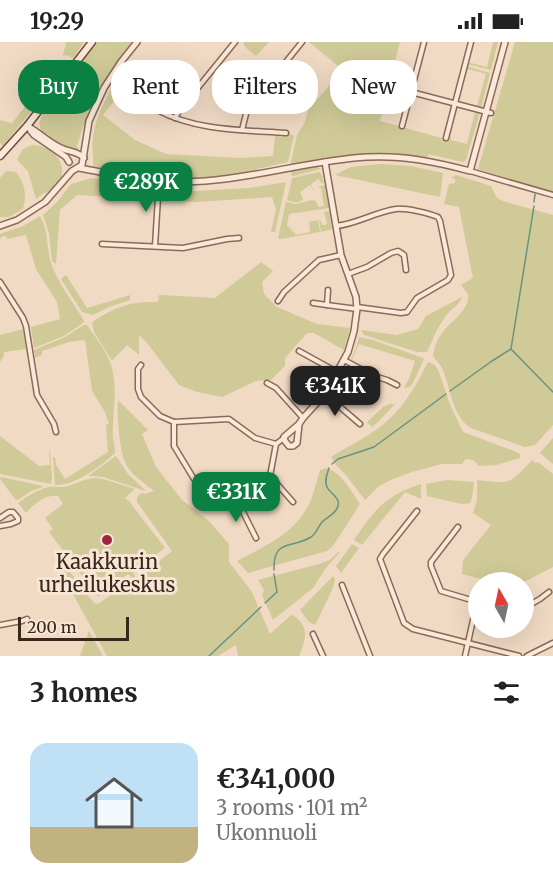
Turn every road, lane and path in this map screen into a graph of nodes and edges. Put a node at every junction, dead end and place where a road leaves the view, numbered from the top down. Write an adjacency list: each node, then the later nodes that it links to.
1 (92, 42): 15 (main road)
2 (137, 42): 9 (street)
3 (235, 42): 14 (street)
4 (302, 42): 17 (street)
5 (424, 42): 8 (street)
6 (471, 42): 11 (street)
7 (505, 42): 12 (street)
8 (417, 69)
9 (110, 79): 14 (street); 20 (street)
10 (417, 94): 11 (street)
11 (455, 103): 12 (street); 19 (street)
12 (489, 112): 27 (street)
13 (405, 114): 16 (street)
14 (175, 118): 17 (street)
15 (27, 126): 21 (street); 22 (main road); 25 (street)
16 (402, 126)
17 (242, 130): 18 (street)
18 (286, 133)
19 (446, 138)
20 (86, 139): 21 (street); 23 (street)
21 (76, 153): 23 (street); 25 (street)
22 (0, 156)
23 (84, 159): 26 (street); 28 (street)
24 (325, 162): 27 (street); 30 (street); 33 (street)
25 (69, 163): 26 (street); 29 (street)
26 (77, 168): 28 (street); 29 (street)
27 (470, 171): 31 (street)
28 (106, 173): 30 (street)
29 (64, 180): 32 (street)
30 (159, 181): 36 (street)
31 (553, 195)
32 (0, 226)
33 (336, 226): 37 (street); 45 (street)
34 (239, 238): 36 (street)
35 (102, 244): 36 (street)
36 (155, 246)
37 (341, 255): 39 (street); 42 (street)
38 (406, 270): 39 (street)
39 (348, 274): 45 (street)
40 (0, 282): 57 (street)
41 (328, 290): 44 (street)
42 (278, 301)
43 (313, 303): 44 (street)
44 (327, 305): 45 (street)
45 (357, 308): 47 (street)
46 (299, 351): 49 (street)
47 (344, 360): 49 (street); 51 (street)
48 (141, 365): 54 (street)
49 (338, 372): 52 (street)
50 (267, 383): 53 (street)
51 (397, 385)
52 (326, 394): 53 (street); 56 (street)
53 (303, 418): 55 (street)
54 (174, 422): 59 (street); 61 (street)
55 (299, 424): 58 (street); 58 (street)
56 (360, 424)
57 (56, 432)
58 (285, 437): 59 (street)
59 (276, 444): 60 (street)
60 (270, 476): 61 (street); 62 (street)
61 (236, 498): 67 (street)
62 (293, 502)
63 (417, 511): 76 (street)
64 (0, 518): 65 (street)
65 (0, 526)
66 (458, 527): 70 (street)
67 (256, 538)
68 (342, 585): 79 (street)
69 (549, 592): 71 (street)
70 (468, 599)
71 (534, 602)
72 (27, 619): 73 (street)
73 (0, 625)
74 (313, 634): 78 (street)
75 (470, 638): 76 (street)
76 (469, 643): 80 (street); 81 (street)
77 (553, 643): 82 (street)
78 (323, 656)
79 (370, 656)
80 (465, 656)
81 (519, 656)
82 (527, 656)

